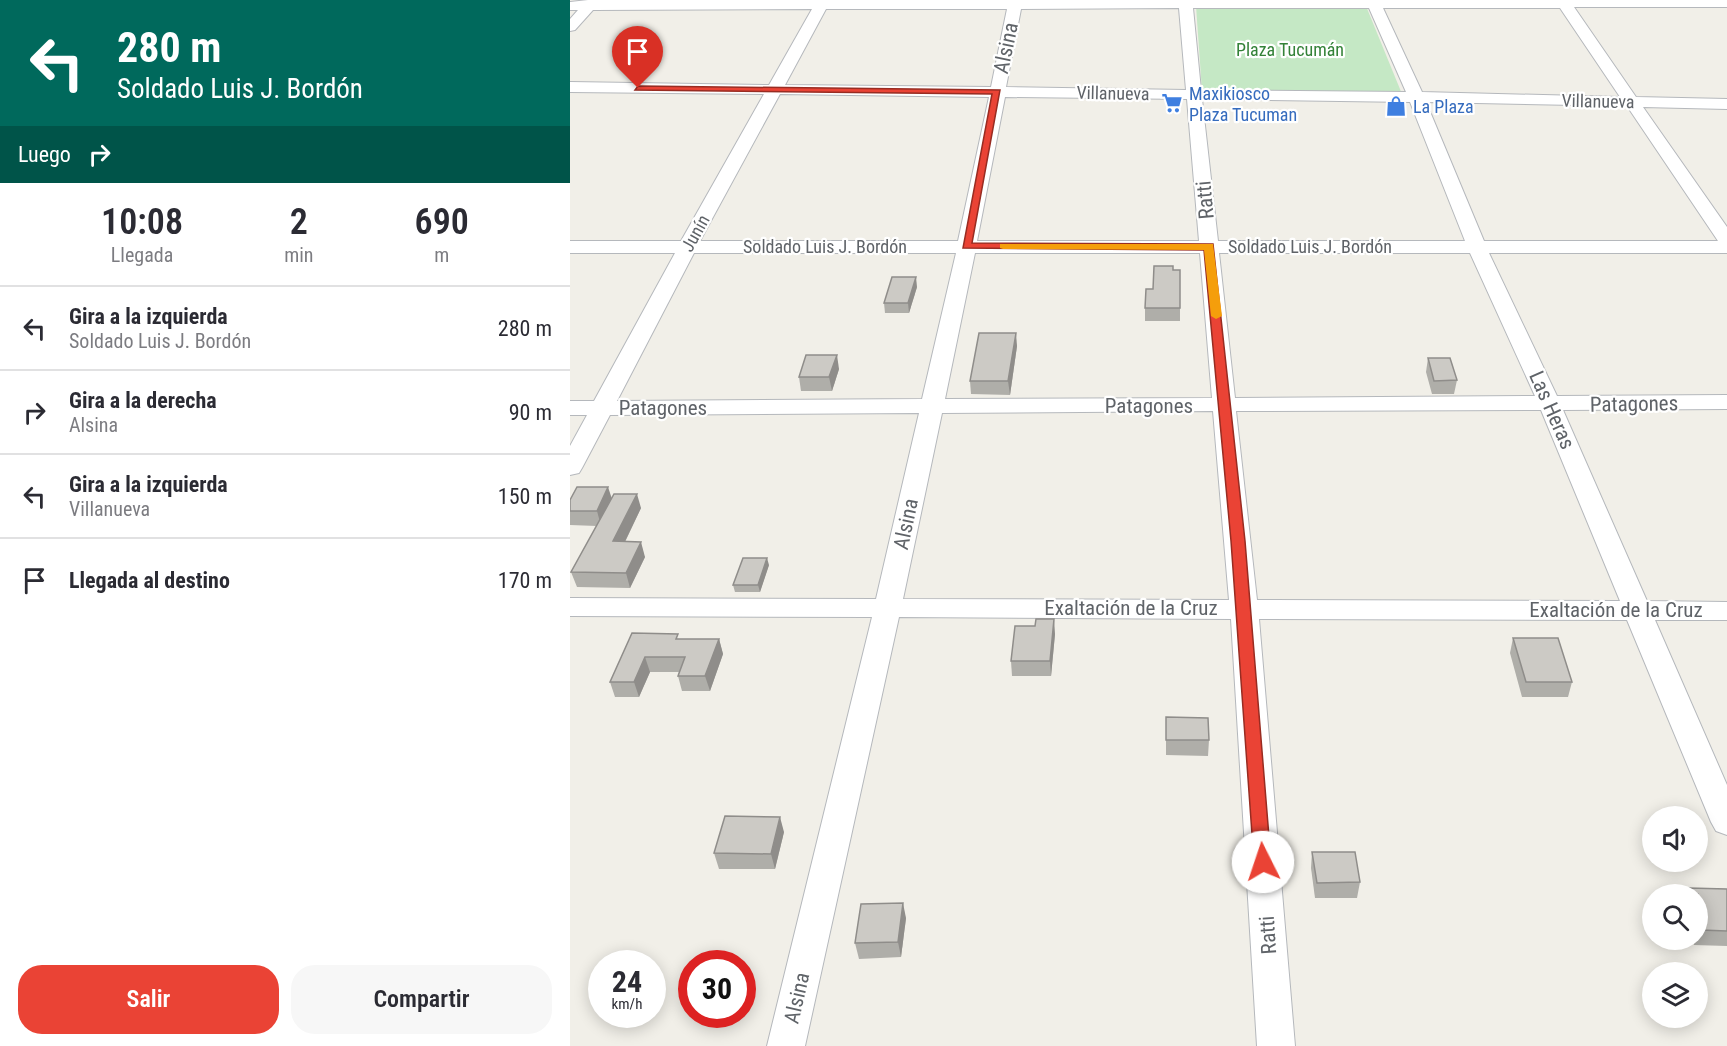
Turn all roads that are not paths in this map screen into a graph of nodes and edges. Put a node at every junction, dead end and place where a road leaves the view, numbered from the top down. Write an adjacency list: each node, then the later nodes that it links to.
1 (823, 2): 2 (street); 6 (street); 11 (street, Junín)
2 (1016, 2): 3 (street); 12 (street, Alsina)
3 (1185, 2): 4 (street); 13 (street, Ratti)
4 (1373, 2): 5 (street); 14 (street, Las Heras)
5 (1563, 2): 7 (street); 15 (street)
6 (592, 3): 8 (street); 9 (street)
7 (1727, 3)
8 (570, 6)
9 (570, 27)
10 (570, 87): 11 (street, Villanueva)
11 (774, 90): 12 (street, Villanueva); 18 (street, Junín)
12 (997, 92): 13 (street, Villanueva); 19 (street, Alsina)
13 (1196, 94): 14 (street, Villanueva); 20 (street, Ratti)
14 (1416, 97): 15 (street, Villanueva); 22 (street, Las Heras)
15 (1632, 102): 16 (street, Villanueva); 17 (street)
16 (1727, 104)
17 (1727, 241)
18 (688, 246): 19 (street, Soldado Luis J. Bordón); 21 (street, Soldado Luis J. Bordón); 29 (street, Junín)
19 (967, 246): 20 (street, Soldado Luis J. Bordón); 26 (street, Alsina)
20 (1209, 246): 22 (street, Soldado Luis J. Bordón); 27 (street, Ratti)
21 (570, 247)
22 (1477, 247): 23 (street, Soldado Luis J. Bordón); 25 (street, Las Heras)
23 (1727, 247)
24 (1727, 402): 25 (street, Patagones)
25 (1550, 405): 27 (street, Patagones); 34 (street, Las Heras)
26 (930, 406): 27 (street, Patagones); 29 (street, Patagones); 31 (street, Alsina)
27 (1226, 406): 33 (street, Ratti)
28 (570, 408): 29 (street, Patagones)
29 (602, 408): 30 (street, Junín)
30 (570, 468)
31 (888, 606): 32 (street, Exaltación de la Cruz); 33 (street, Exaltación de la Cruz); 37 (street, Alsina)
32 (570, 607)
33 (1244, 609): 34 (street, Exaltación de la Cruz); 38 (street, Ratti)
34 (1638, 610): 35 (street, Exaltación de la Cruz); 36 (street, Las Heras)
35 (1727, 610)
36 (1727, 822)
37 (786, 1046)
38 (1276, 1046)

